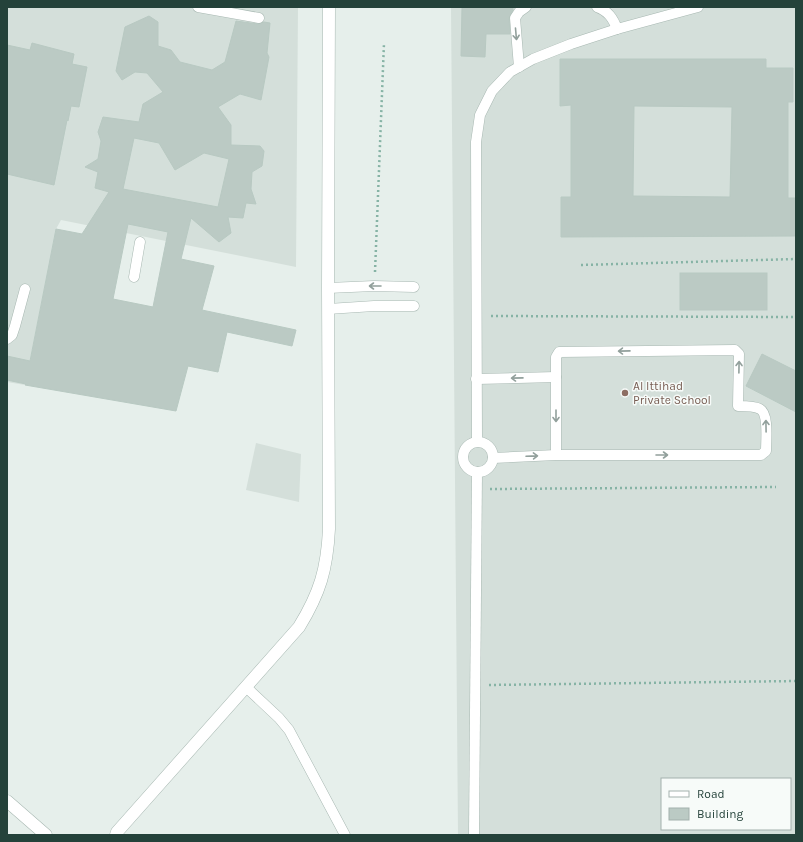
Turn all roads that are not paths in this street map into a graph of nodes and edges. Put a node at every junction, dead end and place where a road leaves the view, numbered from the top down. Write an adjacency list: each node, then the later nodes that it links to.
1 (201, 7): 6 (lane)
2 (329, 7): 12 (street)
3 (526, 7): 8 (lane, one-way to 8)
4 (597, 7): 7 (lane)
5 (698, 7): 7 (lane)
6 (259, 18)
7 (617, 29): 8 (lane)
8 (519, 67): 18 (lane)
9 (140, 242): 10 (lane)
10 (134, 277)
11 (414, 287): 12 (lane, one-way to 12)
12 (328, 288): 15 (street)
13 (25, 289): 16 (lane)
14 (414, 306): 15 (lane)
15 (328, 309): 23 (street)
16 (7, 339)
17 (556, 377): 18 (lane, one-way to 18); 20 (lane, one-way to 20); 20 (lane, one-way to 17)
18 (476, 379): 19 (lane)
19 (477, 441): 21 (lane); 22 (lane)
20 (556, 455): 21 (lane, one-way to 20)
21 (493, 458): 22 (lane)
22 (477, 472): 28 (lane)
23 (246, 686): 25 (street); 27 (lane)
24 (7, 801): 26 (street)
25 (113, 834)
26 (46, 835)
27 (345, 835)
28 (474, 835)

